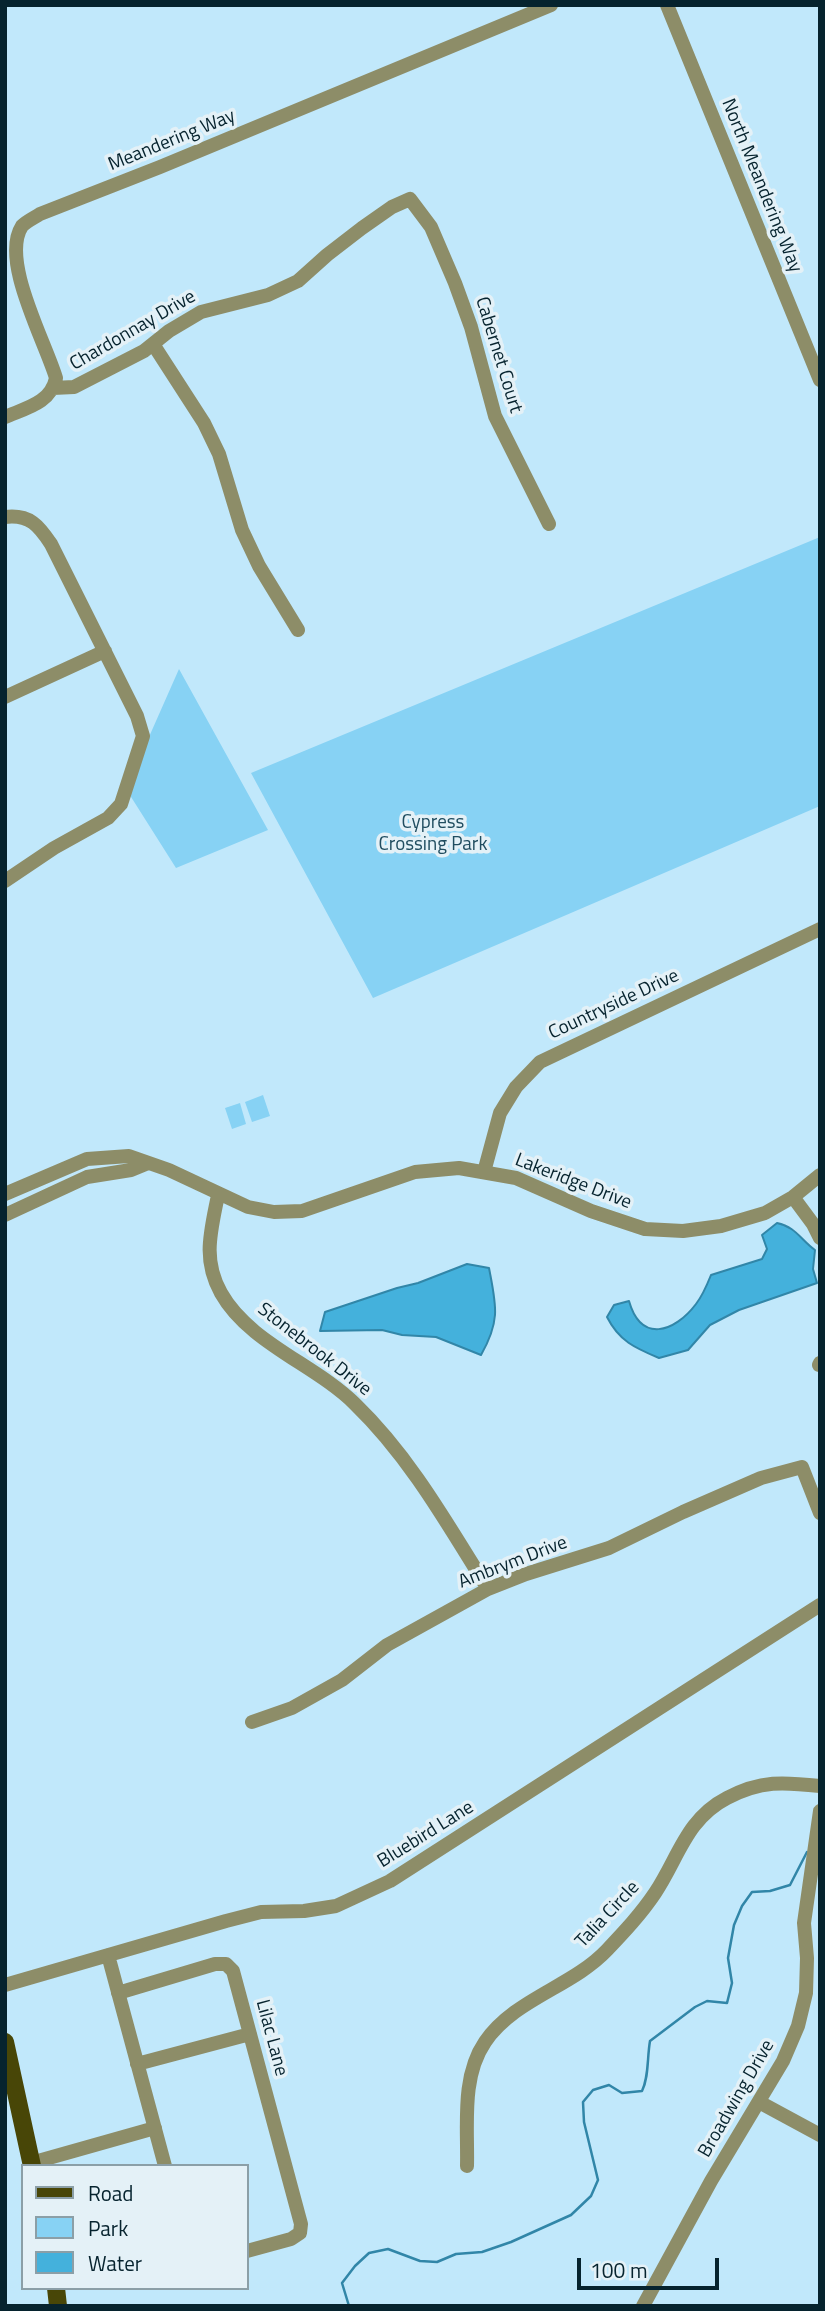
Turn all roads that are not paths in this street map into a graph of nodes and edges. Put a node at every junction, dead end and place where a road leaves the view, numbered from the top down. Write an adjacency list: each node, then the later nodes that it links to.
1 (551, 5): 6 (street, Meandering Way)
2 (667, 5): 5 (street, North Meandering Way)
3 (410, 199): 4 (street, Chardonnay Drive); 9 (street, Cabernet Court)
4 (153, 344): 6 (street, Chardonnay Drive); 10 (street)
5 (820, 380)
6 (53, 388): 7 (street)
7 (5, 417)
8 (5, 517): 11 (street)
9 (549, 524)
10 (298, 630)
11 (105, 651): 12 (street); 13 (street)
12 (5, 697)
13 (5, 881)
14 (820, 929): 16 (street, Countryside Drive)
15 (148, 1163): 18 (street, Lakeridge Drive); 19 (street, Lakeridge Drive); 21 (street)
16 (484, 1172): 19 (street, Lakeridge Drive); 20 (street, Lakeridge Drive)
17 (820, 1175): 20 (street, Lakeridge Drive)
18 (5, 1194)
19 (218, 1195): 24 (street, Stonebrook Drive)
20 (793, 1197): 22 (street)
21 (5, 1215)
22 (820, 1238)
23 (820, 1513): 24 (street, Ambrym Drive)
24 (488, 1589): 26 (street, Ambrym Drive)
25 (820, 1605): 29 (street, Bluebird Lane)
26 (252, 1722)
27 (820, 1786): 41 (street, Talia Circle)
28 (820, 1811): 35 (street, Broadwing Drive)
29 (108, 1955): 30 (street, Bluebird Lane); 31 (street)
30 (5, 1985)
31 (118, 1993): 32 (street, Lilac Lane); 34 (street)
32 (250, 2034): 34 (street); 42 (street, Lilac Lane)
33 (5, 2042): 38 (main road)
34 (137, 2064): 36 (street)
35 (759, 2102): 37 (street); 43 (street, Broadwing Drive)
36 (155, 2128): 39 (street); 40 (street)
37 (820, 2135)
38 (32, 2164)
39 (35, 2164)
40 (164, 2164)
41 (467, 2166)
42 (248, 2251)
43 (643, 2306)

